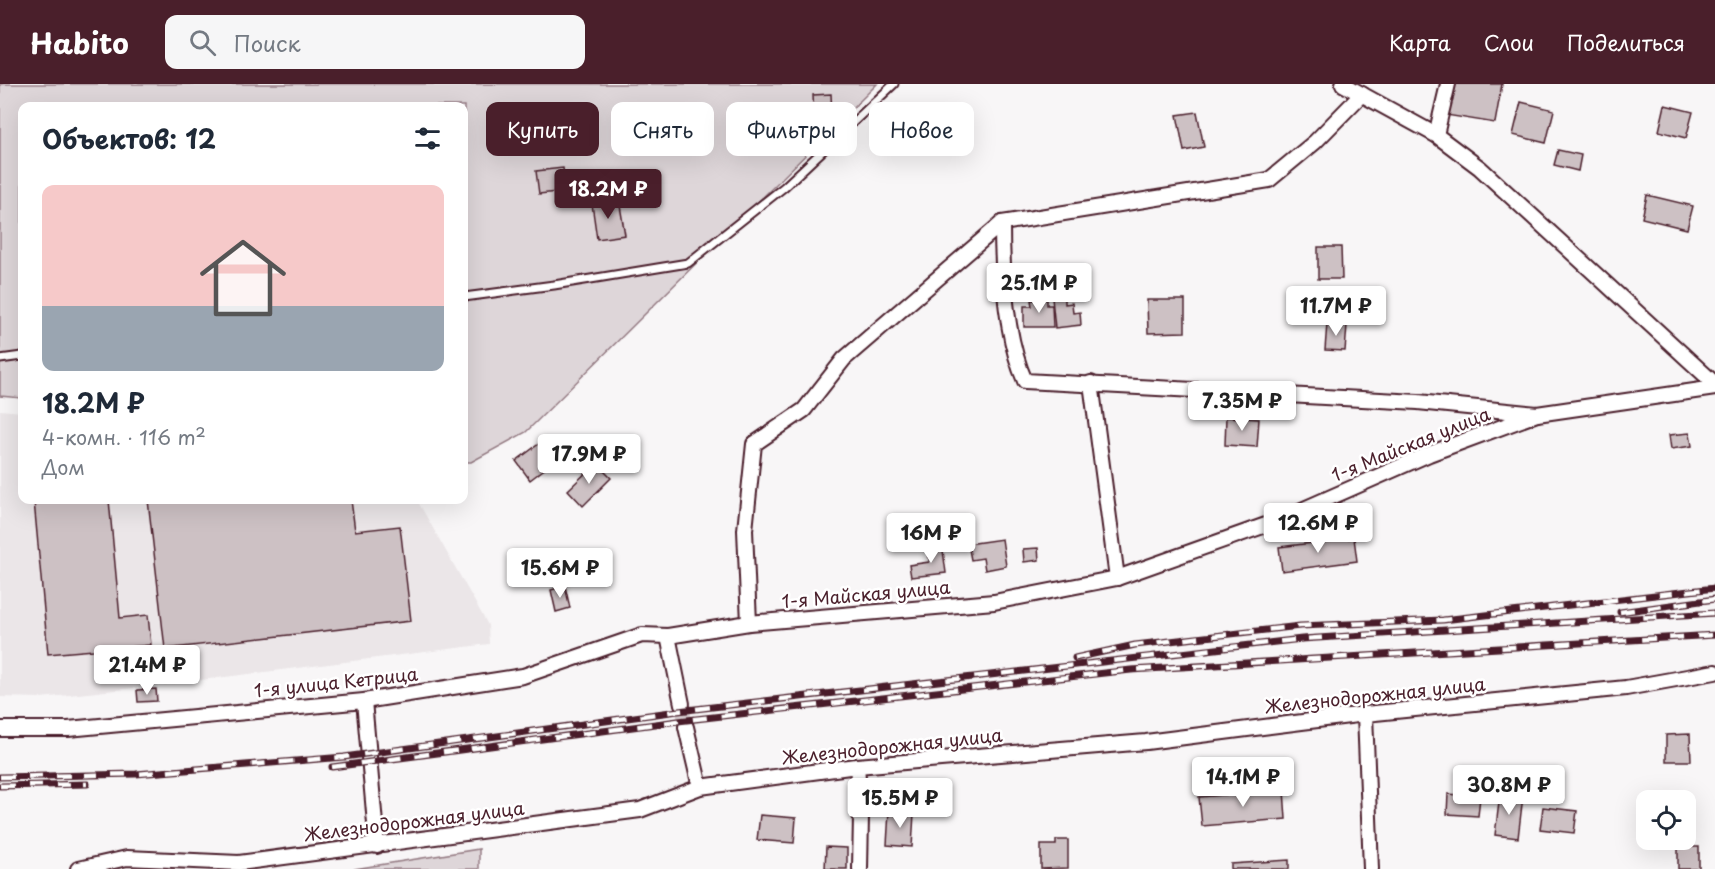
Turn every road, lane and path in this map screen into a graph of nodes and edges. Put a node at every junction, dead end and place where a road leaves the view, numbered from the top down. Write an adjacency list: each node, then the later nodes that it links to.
1 (894, 84): 7 (lane)
2 (1343, 84): 4 (street)
3 (1448, 84): 5 (street)
4 (1362, 94): 5 (street); 6 (street)
5 (1436, 135): 11 (street)
6 (1002, 223): 10 (street); 14 (street)
7 (468, 296)
8 (18, 357): 9 (lane)
9 (0, 359)
10 (1091, 383): 12 (street); 13 (street)
11 (1715, 386): 12 (street)
12 (1537, 414): 13 (street, 1-я Майская улица)
13 (1117, 578): 14 (street, 1-я Майская улица)
14 (749, 623): 15 (street, 1-я Майская улица)
15 (669, 636): 17 (street, 1-я улица Кетрица); 18 (street)
16 (1715, 672): 19 (street, Железнодорожная улица)
17 (364, 701): 21 (street, 1-я улица Кетрица); 24 (street)
18 (682, 704)
19 (1365, 714): 22 (street, Железнодорожная улица); 27 (street)
20 (686, 727): 23 (street)
21 (0, 729)
22 (857, 765): 23 (street, Железнодорожная улица); 26 (street)
23 (700, 787): 24 (street, Железнодорожная улица)
24 (376, 846): 25 (street, Железнодорожная улица)
25 (78, 869)
26 (861, 869)
27 (1371, 869)

